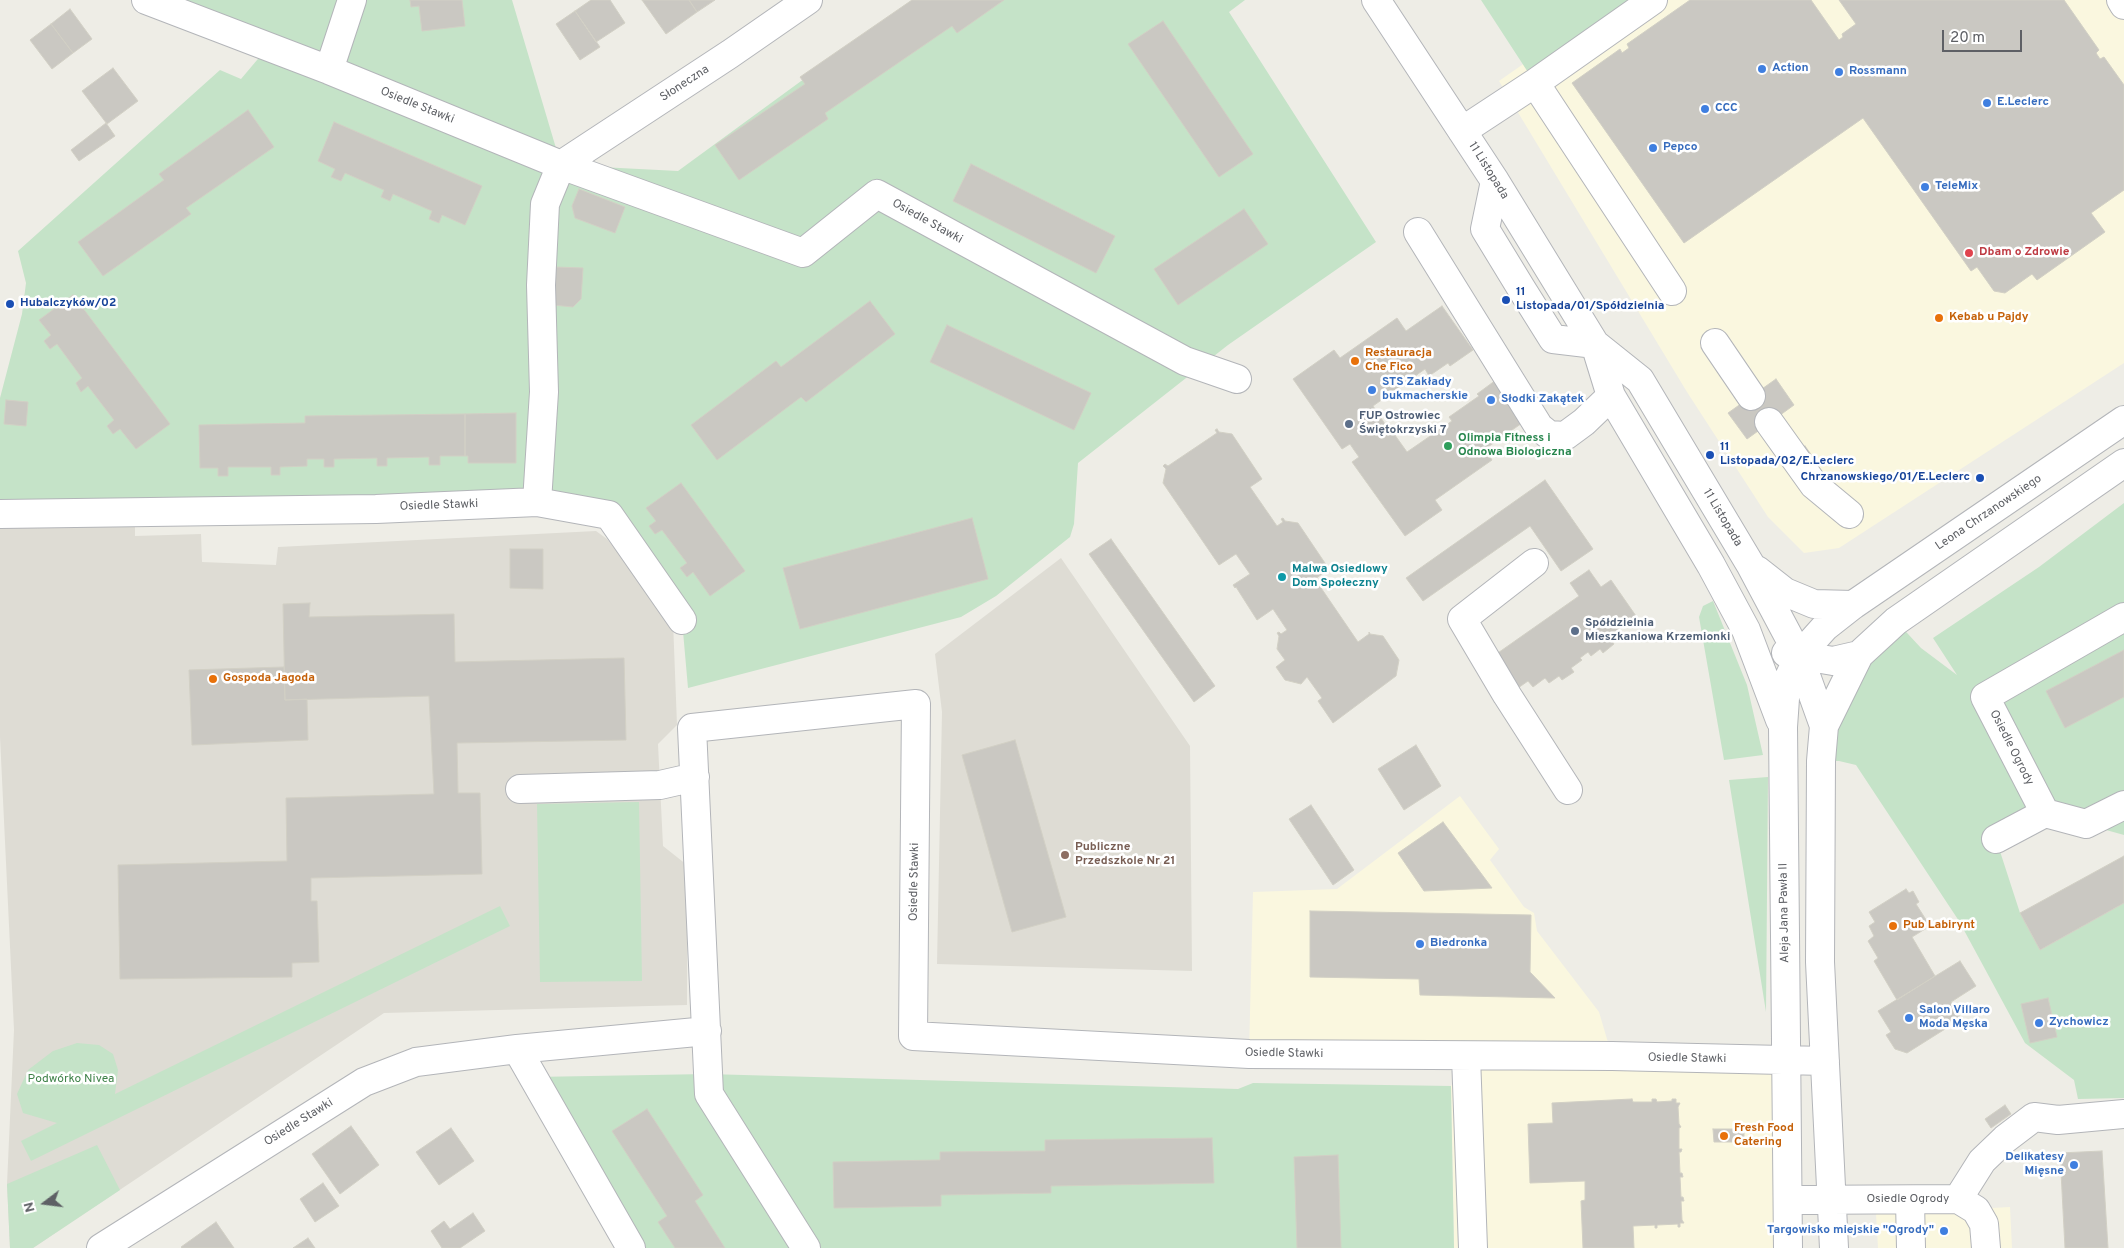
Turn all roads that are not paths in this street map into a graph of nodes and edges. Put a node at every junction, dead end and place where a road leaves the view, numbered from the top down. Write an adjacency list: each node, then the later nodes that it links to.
1 (146, 0): 8 (street, Osiedle Stawki)
2 (352, 0): 8 (street)
3 (808, 0): 11 (street, Słoneczna)
4 (1376, 0): 10 (street, 11 Listopada)
5 (1653, 0): 9 (street)
6 (2121, 0): 7 (street)
7 (2124, 5)
8 (328, 70): 11 (street, Osiedle Stawki)
9 (1535, 83): 10 (street); 13 (street)
10 (1462, 131): 15 (street, 11 Listopada)
11 (561, 165): 16 (street, Osiedle Stawki); 22 (street)
12 (1418, 232): 17 (street)
13 (1672, 291)
14 (1715, 343): 18 (street)
15 (1595, 344): 17 (street, 11 Listopada); 26 (street, 11 Listopada)
16 (1237, 380)
17 (1611, 396): 30 (street, 11 Listopada)
18 (1751, 396)
19 (2124, 420): 27 (street, Leona Chrzanowskiego)
20 (1770, 422): 24 (street)
21 (2124, 463): 31 (street)
22 (537, 502): 23 (street, Osiedle Stawki); 29 (street, Osiedle Stawki)
23 (0, 514)
24 (1849, 514)
25 (1534, 563): 37 (street)
26 (1750, 564): 27 (street); 32 (street, 11 Listopada)
27 (1853, 605): 32 (street, Leona Chrzanowskiego)
28 (2124, 616): 39 (street, Osiedle Ogrody)
29 (682, 620)
30 (1746, 630): 32 (street, 11 Listopada); 34 (street, 11 Listopada)
31 (1859, 655): 32 (street); 33 (street)
32 (1799, 656): 33 (street); 34 (street, Aleja Jana Pawła II)
33 (1824, 726): 45 (street)
34 (1783, 727): 44 (street, Aleja Jana Pawła II)
35 (695, 777): 36 (street); 41 (street, Osiedle Stawki); 43 (street, Osiedle Stawki)
36 (520, 788)
37 (1568, 790)
38 (2124, 805): 39 (street)
39 (2045, 813): 40 (street)
40 (1996, 839)
41 (707, 1030): 42 (street, Osiedle Stawki); 53 (street, Osiedle Stawki)
42 (516, 1049): 51 (street, Osiedle Stawki); 52 (street)
43 (1466, 1056): 44 (street, Osiedle Stawki); 54 (street)
44 (1787, 1060): 45 (street, Osiedle Stawki); 48 (street, Aleja Jana Pawła II)
45 (1825, 1061): 49 (street)
46 (2124, 1114): 47 (street, Osiedle Ogrody)
47 (1958, 1199): 50 (street, Osiedle Ogrody); 58 (street)
48 (1788, 1200): 49 (street, Osiedle Ogrody); 55 (street, Aleja Jana Pawła II)
49 (1833, 1200): 50 (street, Osiedle Ogrody); 56 (street)
50 (1910, 1200): 57 (street)
51 (101, 1248)
52 (632, 1248)
53 (806, 1248)
54 (1473, 1248)
55 (1788, 1248)
56 (1834, 1248)
57 (1911, 1248)
58 (1986, 1248)

